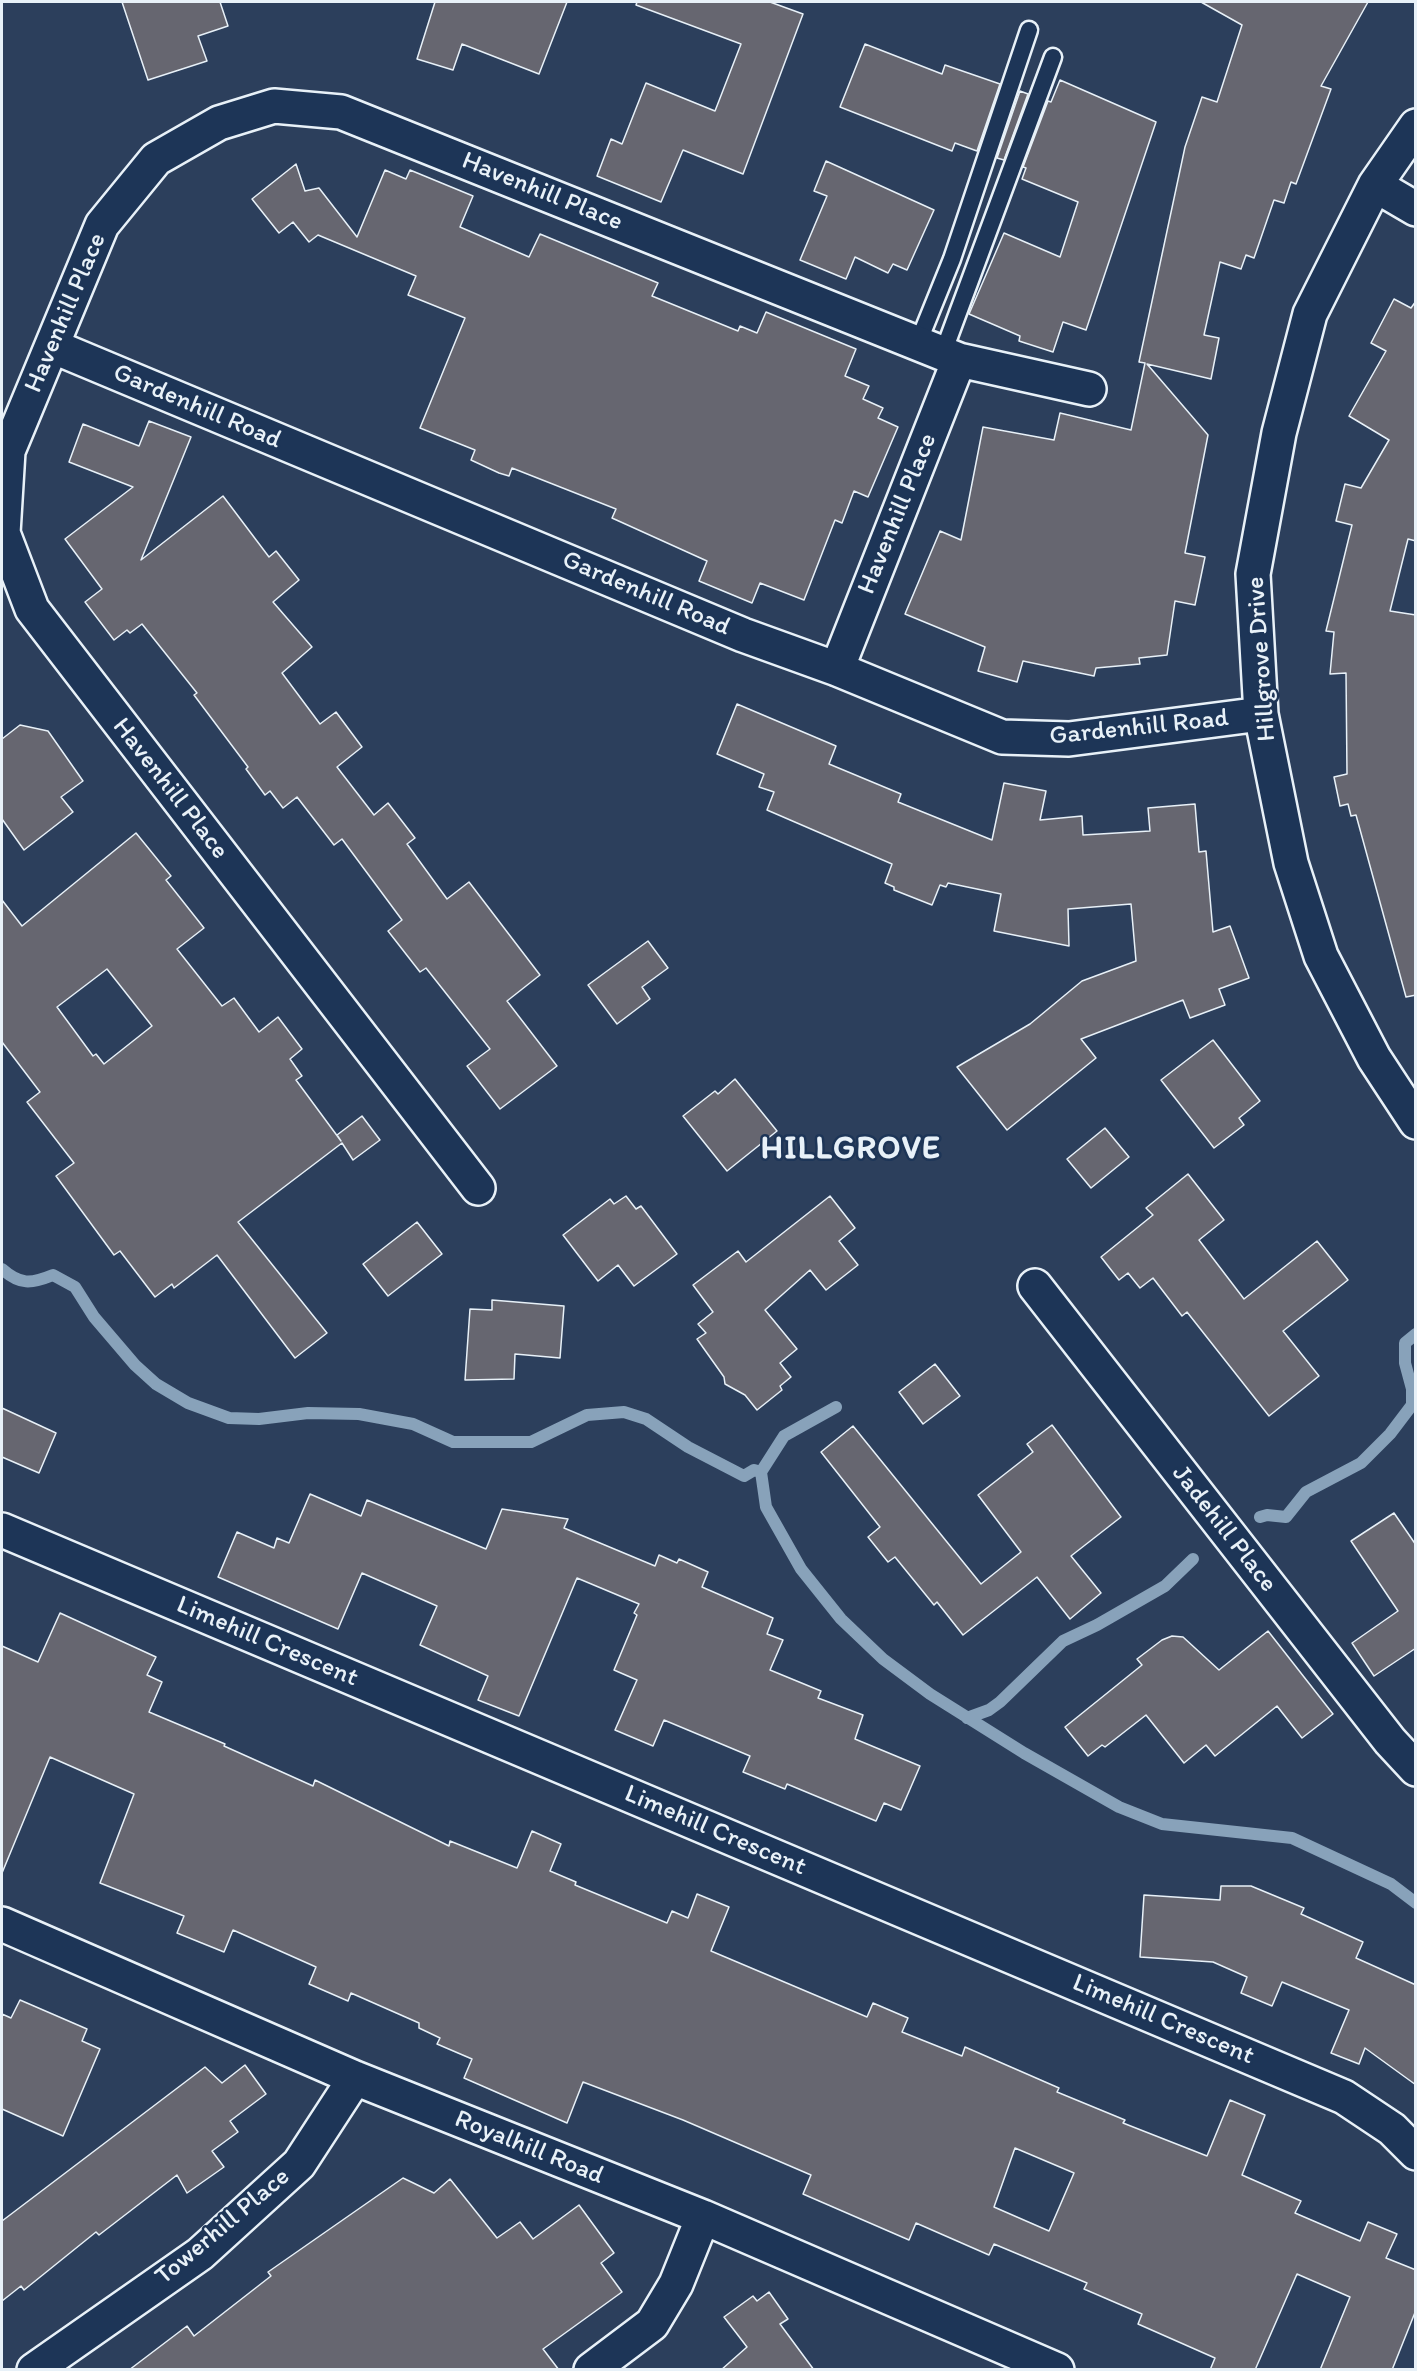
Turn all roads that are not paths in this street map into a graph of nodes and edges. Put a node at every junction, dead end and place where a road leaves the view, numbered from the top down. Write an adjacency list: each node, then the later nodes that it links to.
1 (1029, 30): 7 (lane)
2 (1053, 57): 7 (lane)
3 (1416, 126): 4 (street, Hillgrove Drive)
4 (1375, 185): 5 (street); 10 (street, Hillgrove Drive)
5 (1416, 209)
6 (52, 346): 7 (street, Havenhill Place); 9 (street, Gardenhill Road); 12 (street, Havenhill Place)
7 (940, 352): 8 (street, Havenhill Place); 9 (street, Havenhill Place)
8 (1089, 389)
9 (837, 669): 10 (street, Gardenhill Road)
10 (1261, 714): 11 (street, Hillgrove Drive)
11 (1416, 1122)
12 (478, 1188)
13 (1035, 1286): 15 (street, Jadehill Place)
14 (2, 1530): 18 (street, Limehill Crescent)
15 (1416, 1769)
16 (2, 1924): 17 (street, Royalhill Road)
17 (355, 2078): 19 (street, Royalhill Road); 20 (street, Towerhill Place)
18 (1416, 2153)
19 (703, 2217): 21 (street); 22 (street, Royalhill Road)
20 (34, 2370)
21 (591, 2370)
22 (1057, 2370)

